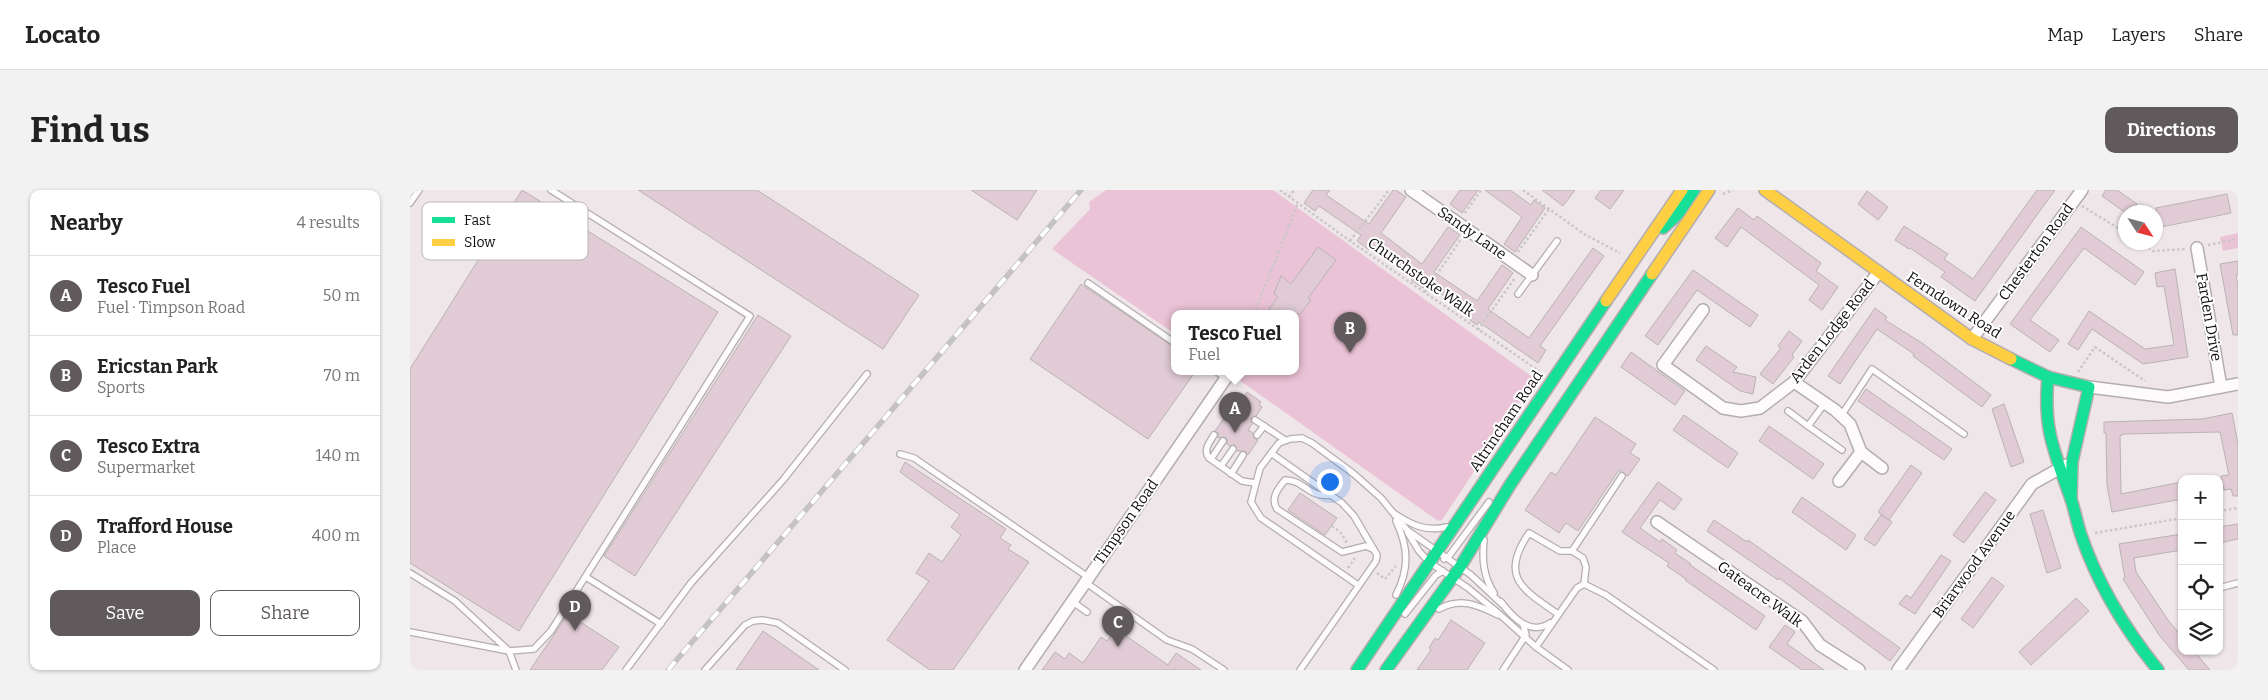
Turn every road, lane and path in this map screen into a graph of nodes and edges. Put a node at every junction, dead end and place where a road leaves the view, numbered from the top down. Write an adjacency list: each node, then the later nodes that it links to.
1 (418, 190): 18 (lane)
2 (551, 190): 16 (lane)
3 (1280, 190): 14 (path, Churchstoke Walk)
4 (1294, 190): 14 (path)
5 (1389, 190): 25 (path)
6 (1411, 190): 21 (street, Sandy Lane)
7 (1481, 190): 21 (path)
8 (1523, 190): 19 (path)
9 (1682, 190): 24 (main road, Altrincham Road)
10 (1694, 190): 24 (main road)
11 (1709, 190): 78 (main road)
12 (1765, 190): 30 (main road, Ferndown Road)
13 (2082, 190): 15 (street, Chesterton Road)
14 (1289, 197): 17 (path, Churchstoke Walk)
15 (2074, 201): 22 (path); 38 (street, Chesterton Road)
16 (570, 202)
17 (1298, 203): 25 (path, Churchstoke Walk); 35 (path)
18 (410, 204)
19 (1549, 209): 28 (path); 29 (path)
20 (588, 213): 104 (lane)
21 (1458, 222): 23 (street, Sandy Lane)
22 (2118, 229)
23 (1468, 230): 29 (street, Sandy Lane); 33 (path)
24 (1649, 238): 28 (main road, Altrincham Road)
25 (1350, 241): 33 (path, Churchstoke Walk)
26 (1557, 241): 31 (lane)
27 (2197, 248): 48 (street, Farden Drive)
28 (1634, 260): 44 (main road, Altrincham Road)
29 (1517, 265): 31 (street, Sandy Lane); 37 (path)
30 (1878, 273): 38 (main road, Ferndown Road); 46 (street, Arden Lodge Road)
31 (1532, 275): 34 (lane)
32 (1088, 283): 39 (lane)
33 (1425, 292): 37 (path, Churchstoke Walk)
34 (1518, 294)
35 (1256, 310)
36 (1703, 310): 46 (street, Arden Lodge Road)
37 (1478, 330): 44 (path, Churchstoke Walk)
38 (1972, 338): 43 (main road, Ferndown Road)
39 (1171, 340)
40 (2078, 373): 45 (path)
41 (867, 374): 120 (lane)
42 (1224, 375): 106 (street, Timpson Road)
43 (2048, 377): 49 (main road, Ferndown Road); 73 (main road)
44 (1552, 380): 86 (main road, Altrincham Road)
45 (2145, 381)
46 (1794, 382): 50 (street)
47 (2238, 384): 48 (street, Ferndown Road)
48 (2220, 387): 49 (street, Ferndown Road)
49 (2089, 388): 70 (main road)
50 (1825, 403): 54 (street); 57 (lane)
51 (1233, 409): 53 (lane)
52 (1788, 411): 57 (lane)
53 (1228, 416)
54 (1841, 416): 58 (lane); 66 (street)
55 (1255, 420): 56 (lane)
56 (1264, 426): 60 (lane); 61 (lane)
57 (1808, 426): 64 (lane)
58 (1964, 434)
59 (1214, 435): 69 (lane)
60 (1257, 435)
61 (1285, 440): 65 (lane); 83 (lane)
62 (1223, 441): 69 (lane)
63 (1233, 449): 71 (lane)
64 (1842, 450)
65 (1271, 452): 77 (lane); 79 (lane)
66 (1861, 452): 72 (street); 76 (street)
67 (900, 454): 106 (lane)
68 (1243, 455): 74 (lane)
69 (1211, 460): 71 (lane)
70 (2072, 462): 73 (street, Briarwood Avenue); 80 (main road)
71 (1221, 466): 74 (lane)
72 (1882, 468)
73 (2058, 468): 80 (main road); 140 (street, Briarwood Avenue)
74 (1231, 474): 77 (lane)
75 (1622, 476): 93 (lane)
76 (1839, 481)
77 (1255, 483): 109 (lane)
78 (1510, 485): 87 (main road); 95 (lane)
79 (1331, 495): 92 (lane); 92 (lane)
80 (2071, 499): 141 (main road)
81 (2238, 508): 82 (path)
82 (2223, 510)
83 (1391, 511): 86 (lane); 89 (lane); 97 (lane)
84 (2178, 519): 90 (path)
85 (1657, 522): 139 (street, Gateacre Walk)
86 (1456, 524): 94 (main road, Altrincham Road)
87 (1486, 525): 99 (main road); 113 (lane)
88 (1332, 526): 91 (path)
89 (1407, 530): 94 (lane); 98 (lane)
90 (2094, 534)
91 (1348, 544)
92 (1373, 549): 109 (lane)
93 (1572, 550): 108 (lane); 116 (lane)
94 (1436, 551): 95 (lane); 98 (main road, Altrincham Road)
95 (1446, 558): 98 (lane); 99 (lane)
96 (1361, 561): 100 (path)
97 (1407, 563): 103 (path); 112 (lane)
98 (1431, 564): 101 (lane); 123 (main road, Altrincham Road)
99 (1457, 566): 101 (lane); 105 (main road); 113 (lane)
100 (1348, 569)
101 (1442, 571): 105 (lane); 123 (lane)
102 (410, 573): 126 (lane)
103 (1376, 573)
104 (586, 577): 120 (lane); 126 (lane)
105 (1452, 579): 117 (main road); 118 (lane)
106 (1087, 580): 111 (street, Timpson Road); 132 (lane)
107 (2238, 583): 110 (lane)
108 (1584, 584): 116 (lane); 138 (lane)
109 (1358, 586): 133 (lane)
110 (2223, 587)
111 (1073, 602): 115 (lane); 131 (street, Timpson Road)
112 (1392, 603)
113 (1502, 604): 121 (lane)
114 (1389, 611): 123 (lane)
115 (1087, 612)
116 (1558, 614): 119 (lane)
117 (1426, 616): 118 (lane); 135 (main road)
118 (1506, 620): 124 (lane)
119 (1554, 621): 121 (lane); 125 (lane)
120 (661, 624): 128 (lane)
121 (1523, 624): 124 (lane)
122 (410, 632): 126 (lane)
123 (1378, 636): 134 (main road, Altrincham Road)
124 (1525, 638): 125 (lane); 136 (lane)
125 (1536, 647): 137 (lane)
126 (509, 651): 127 (lane)
127 (516, 670)
128 (626, 670)
129 (705, 670): 130 (lane)
130 (845, 670)
131 (1025, 670)
132 (1224, 670)
133 (1300, 670)
134 (1356, 670)
135 (1386, 670)
136 (1503, 670)
137 (1568, 670)
138 (1714, 670)
139 (1859, 670)
140 (1898, 670)
141 (2158, 670)

